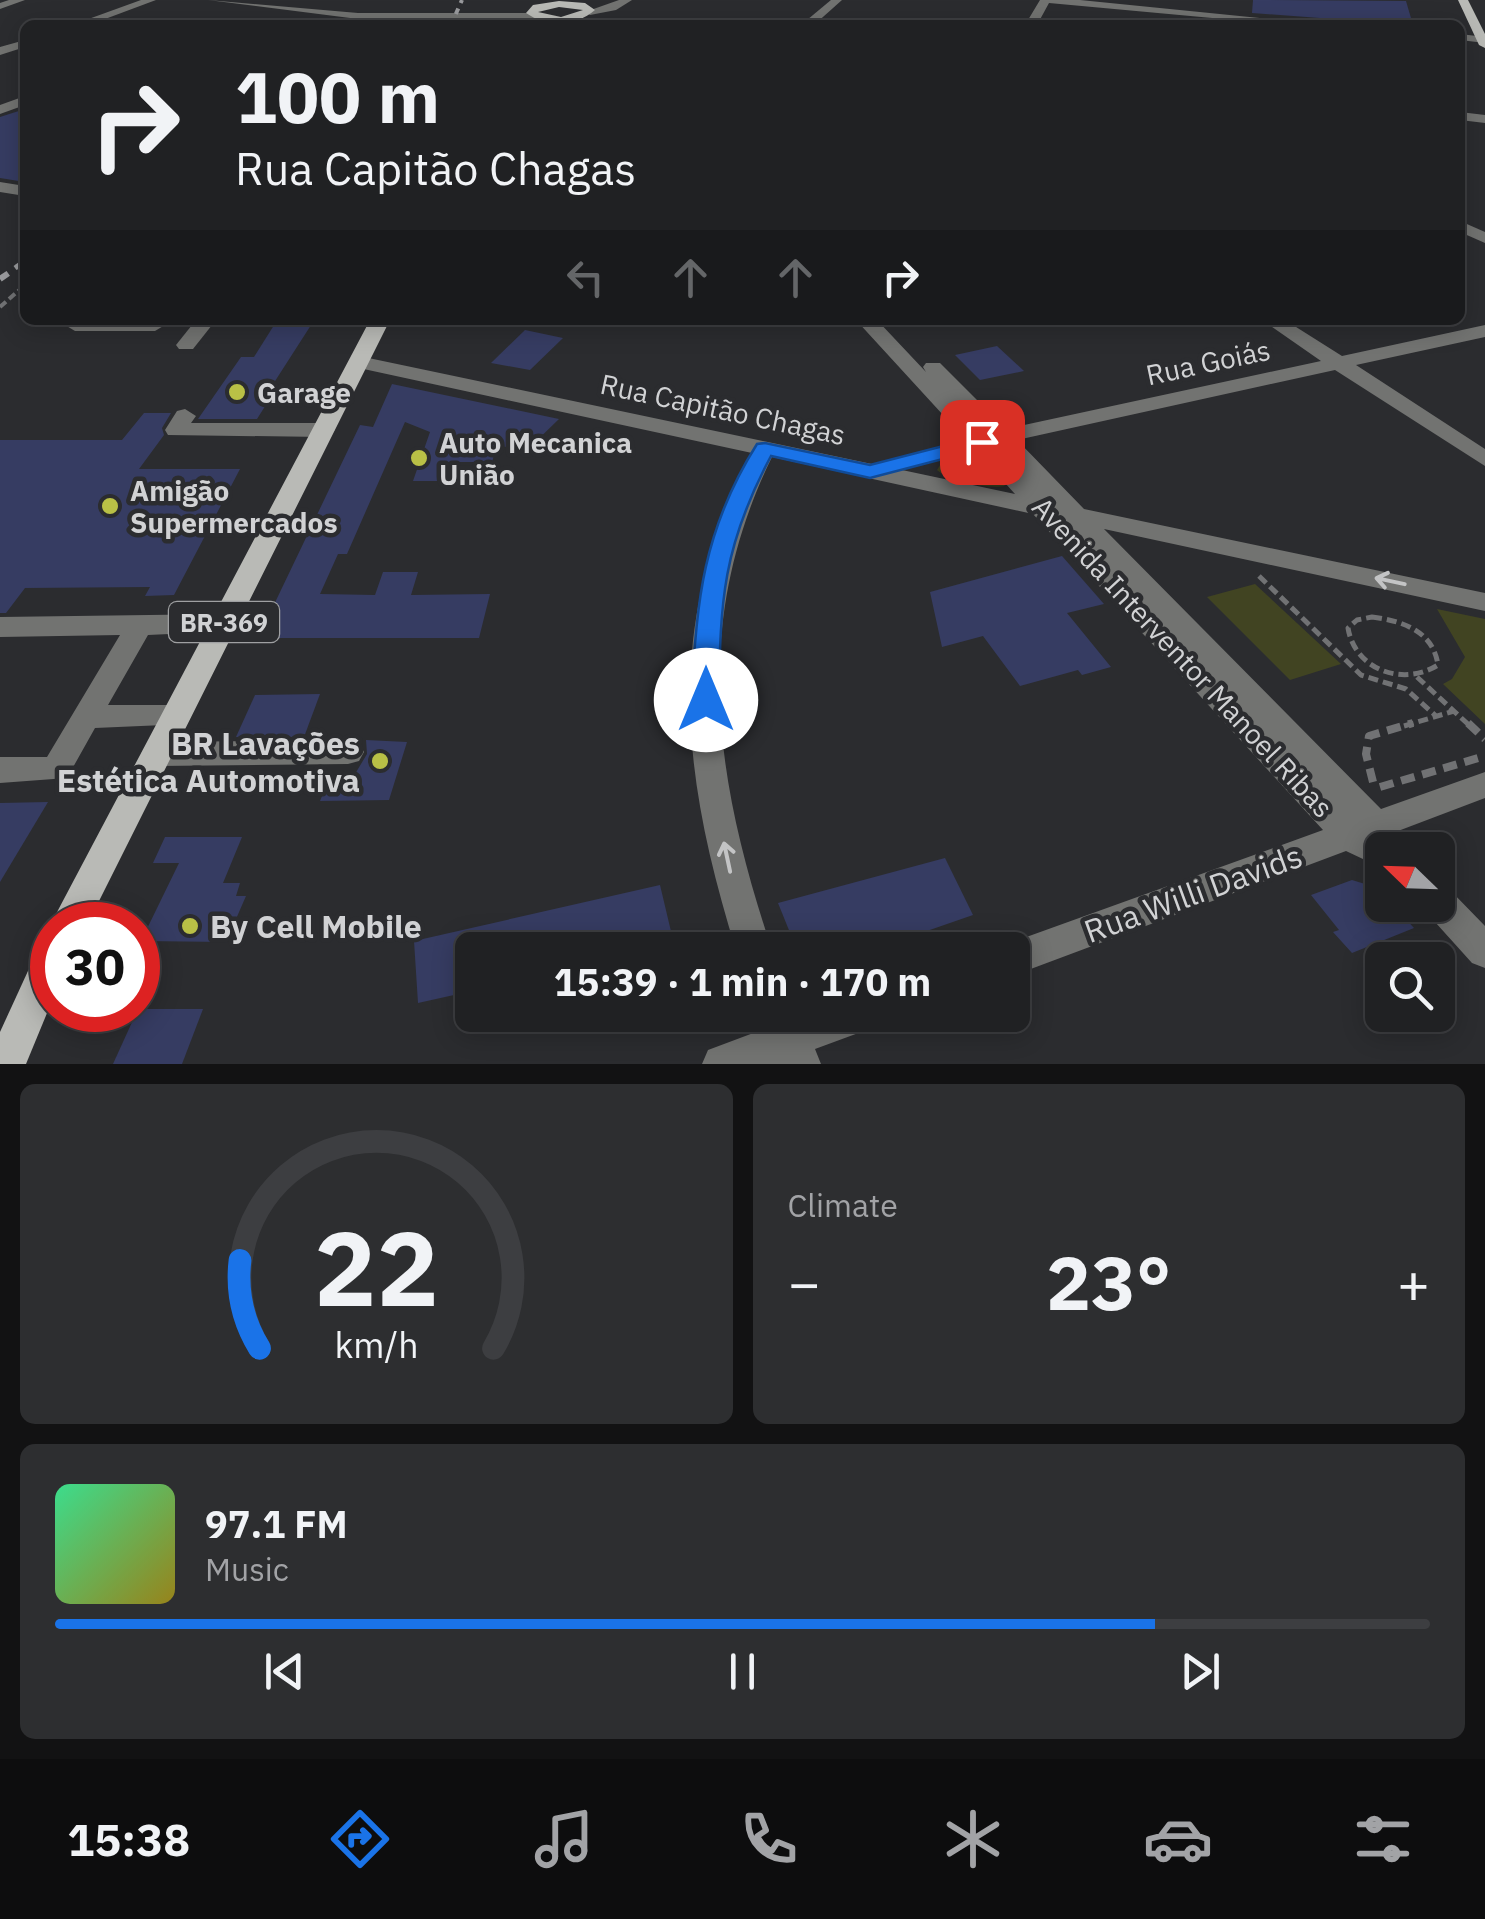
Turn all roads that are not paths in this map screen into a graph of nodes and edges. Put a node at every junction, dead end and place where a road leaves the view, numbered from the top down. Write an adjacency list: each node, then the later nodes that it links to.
1 (20, 0): 10 (street)
2 (151, 0): 15 (street)
3 (212, 0): 12 (street)
4 (425, 0): 12 (street)
5 (627, 0): 13 (street)
6 (837, 0): 16 (street)
7 (1046, 0): 17 (street)
8 (1463, 0): 19 (main road)
9 (1474, 0): 18 (main road)
10 (0, 6)
11 (537, 14): 12 (street); 13 (main road); 14 (main road)
12 (417, 15)
13 (594, 16): 14 (street)
14 (573, 18)
15 (93, 20)
16 (813, 20)
17 (1235, 20)
18 (1485, 21)
19 (1484, 41)
20 (75, 325): 21 (street)
21 (154, 325)
22 (202, 325): 28 (street)
23 (378, 325): 29 (main road, BR-369)
24 (871, 325): 33 (street, Avenida Interventor Manoel Ribas)
25 (892, 325): 33 (street, Avenida Interventor Manoel Ribas)
26 (1280, 325): 30 (street)
27 (1485, 331): 30 (street, Rua Goiás)
28 (186, 345)
29 (359, 362): 32 (main road, BR-369); 34 (street, Rua Capitão Chagas)
30 (1339, 364): 33 (street, Rua Goiás); 35 (street)
31 (186, 416): 32 (street)
32 (324, 430): 40 (main road, BR-369)
33 (992, 440): 36 (street, Rua Goiás); 37 (street, Avenida Interventor Manoel Ribas); 38 (street, Avenida Interventor Manoel Ribas)
34 (765, 449): 36 (street, Rua Capitão Chagas); 55 (street, one-way to 34)
35 (1485, 459)
36 (870, 471): 37 (street, Rua Capitão Chagas)
37 (1044, 506): 38 (street, Rua Capitão Chagas); 49 (street, Avenida Interventor Manoel Ribas)
38 (1078, 515): 39 (street, Rua Capitão Chagas, one-way to 38); 50 (street, Avenida Interventor Manoel Ribas)
39 (1485, 602)
40 (223, 624): 41 (street); 43 (main road, BR-369)
41 (140, 625): 42 (street); 44 (street)
42 (0, 626)
43 (176, 716): 44 (street); 46 (main road, BR-369)
44 (86, 717): 47 (street)
45 (348, 752): 46 (street)
46 (157, 754): 53 (main road, BR-369)
47 (0, 770)
48 (1485, 784): 51 (street, Rua Willi Davids)
49 (1366, 832)
50 (1367, 832)
51 (1392, 832)
52 (1365, 844): 57 (street, Rua Willi Davids)
53 (81, 902)
54 (1455, 919): 56 (street)
55 (748, 932)
56 (1485, 951)
57 (1030, 952)
58 (30, 1009): 60 (main road)
59 (791, 1040): 61 (street)
60 (6, 1064)
61 (722, 1064)

